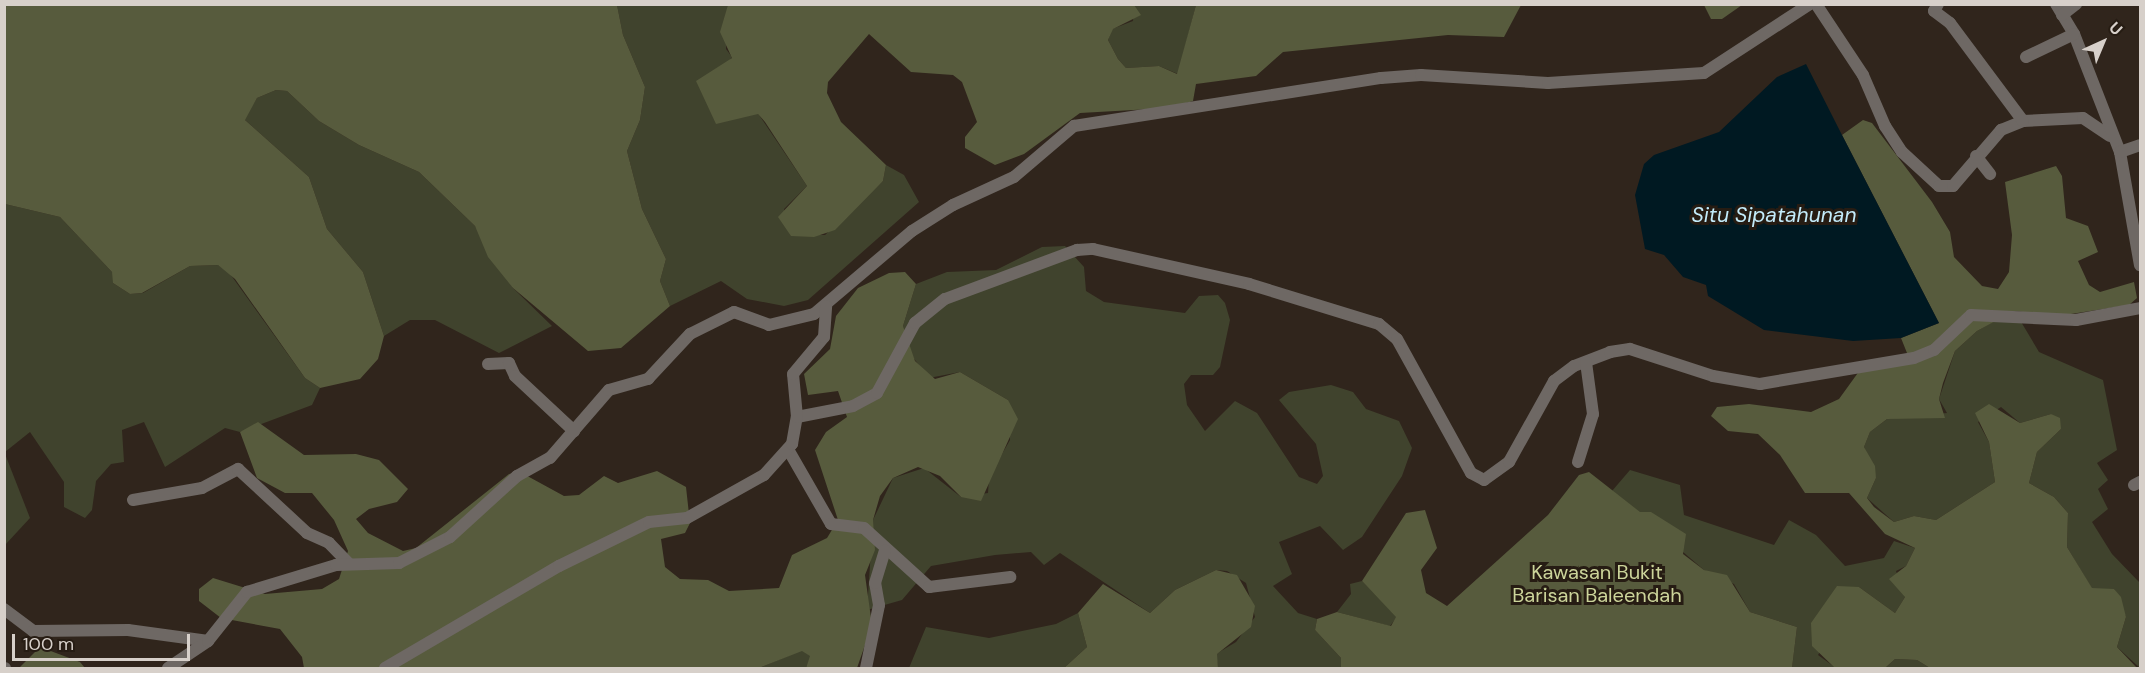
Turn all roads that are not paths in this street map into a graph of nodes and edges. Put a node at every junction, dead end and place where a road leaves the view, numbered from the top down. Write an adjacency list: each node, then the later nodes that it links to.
1 (1810, 4): 15 (street)
2 (1816, 4): 12 (street)
3 (1938, 4): 8 (street)
4 (2076, 4): 5 (street)
5 (2059, 10): 6 (street)
6 (2074, 34): 7 (street); 9 (street)
7 (2026, 57)
8 (2023, 121): 9 (street); 12 (street)
9 (2110, 136): 11 (street)
10 (2140, 145): 11 (street)
11 (2120, 152): 14 (street)
12 (1976, 156): 13 (street)
13 (1990, 174)
14 (2140, 265)
15 (826, 306): 19 (street); 20 (street)
16 (2140, 308): 17 (street)
17 (1586, 362): 19 (street); 22 (street)
18 (488, 364): 20 (street)
19 (797, 417): 21 (street)
20 (574, 431): 25 (street)
21 (789, 451): 24 (street); 30 (street)
22 (1578, 462)
23 (133, 500): 25 (street)
24 (885, 550): 26 (street); 31 (street)
25 (348, 563): 28 (street)
26 (1010, 577)
27 (4, 609): 28 (street)
28 (208, 641): 29 (street)
29 (168, 669)
30 (385, 669)
31 (866, 669)

